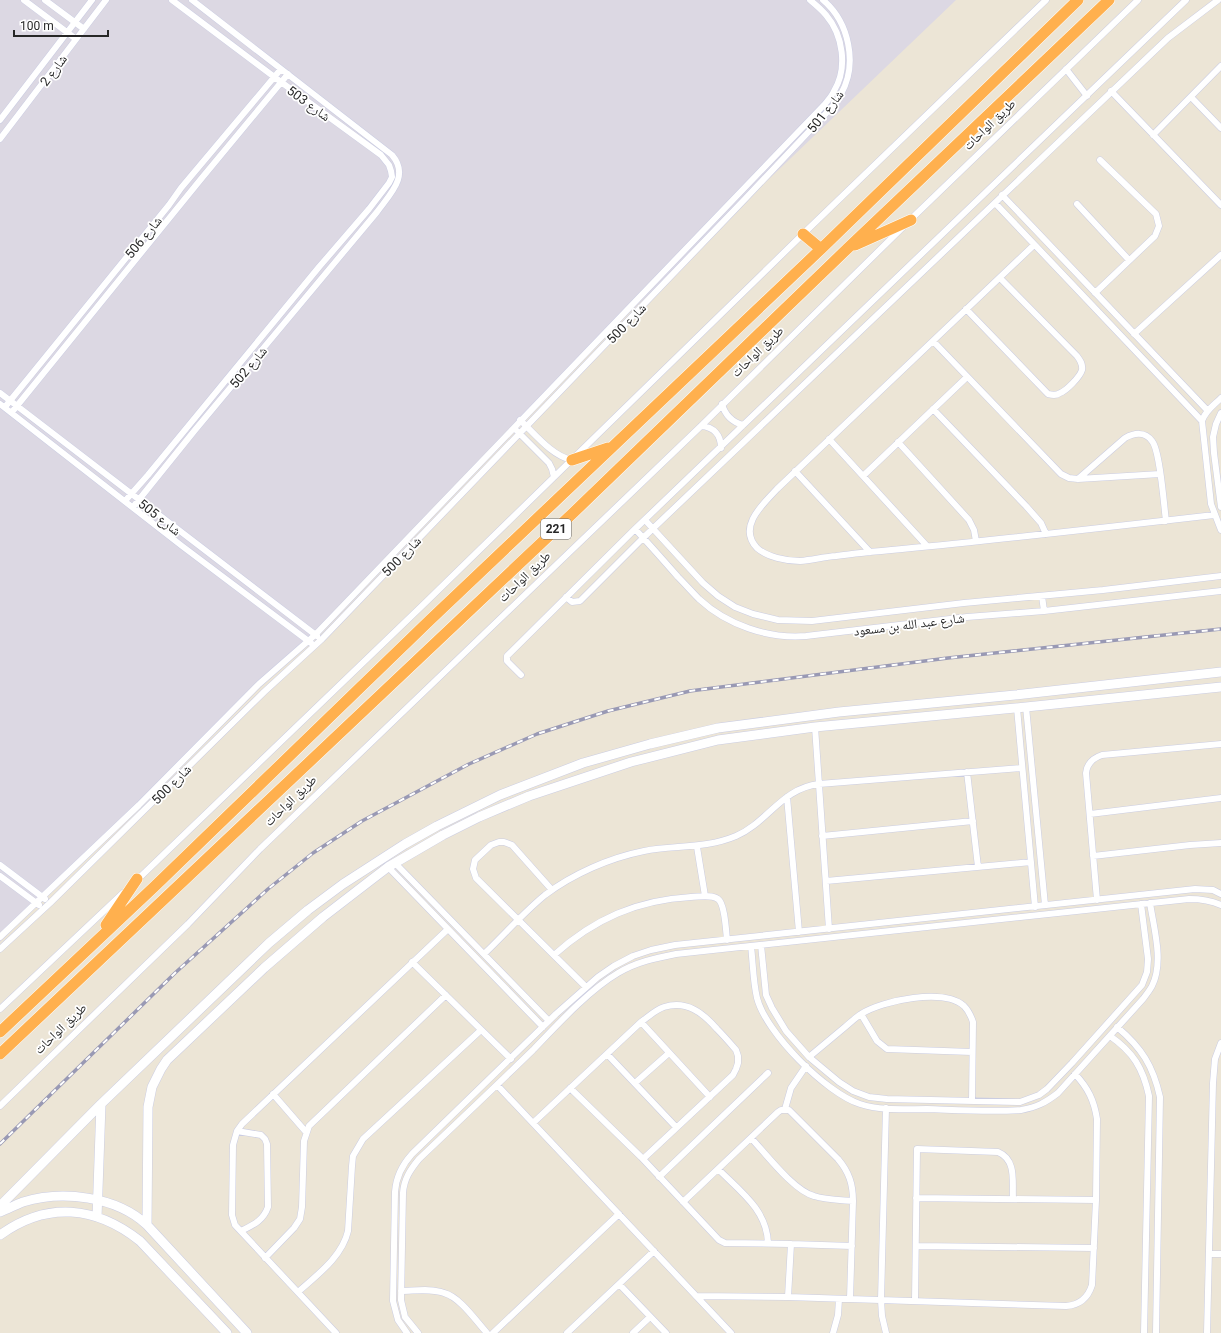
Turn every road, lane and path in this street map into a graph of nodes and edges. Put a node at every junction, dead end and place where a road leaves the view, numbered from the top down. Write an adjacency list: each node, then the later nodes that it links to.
1 (24, 0): 17 (street)
2 (45, 0): 15 (street)
3 (92, 0): 15 (street, شارع 2)
4 (106, 0): 16 (street, شارع 2)
5 (172, 0): 25 (street, شارع 503)
6 (192, 0): 22 (street, شارع 503)
7 (810, 0): 27 (street, شارع 501)
8 (823, 0): 29 (street, شارع 501)
9 (1046, 0): 52 (street)
10 (1078, 0): 57 (highway, طريق الواحات / 221)
11 (1109, 0): 56 (highway, طريق الواحات / 221)
12 (1138, 0): 23 (street, طريق الواحات / 221)
13 (1186, 0): 19 (street)
14 (1218, 0): 20 (street)
15 (75, 22): 16 (street); 17 (street, شارع 2)
16 (84, 29): 18 (street, شارع 2)
17 (67, 33): 18 (street); 33 (street, شارع 2)
18 (76, 39): 39 (street, شارع 2)
19 (1128, 57): 20 (street); 30 (street)
20 (1138, 66): 28 (street)
21 (1221, 66): 31 (street)
22 (282, 69): 24 (street, شارع 503); 25 (street, شارع 506)
23 (1066, 69): 30 (street); 48 (street, طريق الواحات / 221)
24 (288, 74): 26 (street, شارع 506); 32 (street, شارع 503)
25 (274, 76): 26 (street, شارع 503); 36 (street, شارع 506)
26 (281, 82): 34 (street, شارع 503); 37 (street, شارع 506)
27 (835, 91): 29 (street); 40 (street, شارع 501)
28 (1111, 91): 38 (street); 43 (street)
29 (841, 95): 41 (street, شارع 501)
30 (1087, 96): 47 (street)
31 (1191, 97): 35 (street); 38 (street)
32 (344, 118): 34 (street); 50 (street, شارع 503)
33 (0, 120)
34 (340, 126): 49 (street, شارع 503)
35 (1221, 128)
36 (231, 129): 37 (street); 74 (street, شارع 506)
37 (238, 135): 77 (street, شارع 506)
38 (1153, 135): 46 (street)
39 (0, 139)
40 (785, 145): 41 (street); 53 (street, شارع 500)
41 (790, 151): 54 (street, شارع 500)
42 (1100, 160): 59 (street)
43 (1002, 195): 44 (street); 63 (street)
44 (994, 203): 51 (street); 55 (street)
45 (1077, 204): 59 (street)
46 (1221, 205)
47 (957, 219): 51 (street); 84 (street)
48 (910, 220): 56 (highway); 75 (street, طريق الواحات / 221)
49 (358, 223): 50 (street); 60 (street, شارع 502)
50 (364, 228): 61 (street, شارع 502)
51 (966, 230): 112 (street)
52 (803, 234): 57 (highway); 93 (street)
53 (698, 236): 54 (street); 65 (street, شارع 500)
54 (704, 242): 66 (street, شارع 500)
55 (1034, 245): 62 (street); 83 (street)
56 (848, 248): 201 (highway, طريق الواحات / 221)
57 (821, 249): 91 (highway, طريق الواحات / 221)
58 (1221, 255): 67 (street)
59 (1129, 260): 63 (street)
60 (319, 267): 61 (street); 103 (street, شارع 502)
61 (326, 273): 104 (street, شارع 502)
62 (1000, 278): 64 (street); 64 (street)
63 (1095, 293): 67 (street)
64 (966, 309): 68 (street)
65 (614, 323): 66 (street); 69 (street, شارع 500)
66 (621, 328): 70 (street, شارع 500)
67 (1134, 334): 79 (street)
68 (933, 341): 71 (street); 89 (street)
69 (581, 357): 70 (street); 82 (street, شارع 500)
70 (587, 363): 85 (street, شارع 500)
71 (967, 377): 78 (street); 102 (street)
72 (0, 393): 74 (street, شارع 505)
73 (1221, 398): 79 (street)
74 (10, 401): 76 (street, شارع 506); 77 (street, شارع 505)
75 (722, 404): 84 (street); 86 (street, طريق الواحات / 221)
76 (2, 406): 80 (street, شارع 505)
77 (17, 406): 80 (street, شارع 506); 103 (street, شارع 505)
78 (933, 409): 90 (street); 114 (street)
79 (1208, 411): 83 (street)
80 (12, 412): 105 (street, شارع 505)
81 (1221, 413): 95 (street)
82 (520, 420): 85 (street); 87 (street, شارع 500)
83 (1202, 420): 96 (street)
84 (743, 425): 92 (street)
85 (527, 426): 88 (street, شارع 500); 93 (street)
86 (700, 426): 92 (street); 215 (street, طريق الواحات / 221)
87 (514, 427): 88 (street); 94 (street, شارع 500)
88 (520, 433): 98 (street, شارع 500); 101 (street)
89 (829, 439): 97 (street); 100 (street)
90 (898, 442): 100 (street); 116 (street)
91 (613, 447): 93 (highway); 176 (highway, طريق الواحات / 221)
92 (721, 448): 109 (street)
93 (572, 460): 101 (street)
94 (478, 466): 98 (street); 124 (street, شارع 500)
95 (1215, 468): 96 (street); 107 (street)
96 (1206, 470): 108 (street)
97 (795, 471): 118 (street); 118 (street)
98 (483, 472): 125 (street, شارع 500)
99 (1160, 474): 102 (street); 102 (street); 110 (street)
100 (863, 476): 117 (street)
101 (554, 477): 155 (street)
102 (1078, 479)
103 (130, 494): 104 (street, شارع 505); 105 (street, شارع 502)
104 (139, 500): 106 (street, شارع 502); 124 (street, شارع 505)
105 (125, 501): 106 (street, شارع 505)
106 (132, 507): 126 (street, شارع 505)
107 (1221, 507)
108 (1214, 516): 110 (street); 113 (street)
109 (645, 520): 111 (street); 112 (street, شارع عبد الله بن مسعود)
110 (1166, 521): 114 (street)
111 (635, 529): 115 (street, شارع عبد الله بن مسعود); 122 (street)
112 (653, 529): 115 (street); 121 (street, شارع عبد الله بن مسعود)
113 (1221, 530)
114 (1046, 534): 116 (street)
115 (644, 538): 122 (street); 123 (street, شارع عبد الله بن مسعود)
116 (976, 541): 117 (street)
117 (927, 546): 118 (street)
118 (870, 552)
119 (1221, 576): 121 (street, شارع عبد الله بن مسعود)
120 (1221, 591): 123 (street, شارع عبد الله بن مسعود)
121 (1042, 596): 123 (street)
122 (566, 597): 129 (street)
123 (1044, 611)
124 (315, 635): 125 (street, شارع 505); 126 (street, شارع 500)
125 (322, 639): 127 (street, شارع 500)
126 (308, 641): 127 (street, شارع 505); 160 (street, شارع 500)
127 (314, 646): 163 (street, شارع 500)
128 (1221, 672): 130 (street)
129 (521, 675)
130 (1161, 678): 132 (street); 135 (street)
131 (1221, 687): 132 (street)
132 (1163, 693): 133 (street)
133 (1026, 707): 134 (street); 168 (street)
134 (1017, 708): 136 (street); 139 (street)
135 (765, 721): 137 (street); 196 (street)
136 (815, 727): 137 (street); 141 (street)
137 (766, 733): 152 (street)
138 (1221, 744): 144 (street)
139 (1022, 768): 140 (street); 150 (street)
140 (967, 772): 141 (street); 145 (street)
141 (819, 784): 142 (street); 146 (street)
142 (788, 797): 148 (street); 173 (street)
143 (1221, 798): 144 (street)
144 (1090, 814): 149 (street)
145 (973, 821): 146 (street); 153 (street)
146 (822, 836): 156 (street)
147 (1221, 843): 149 (street)
148 (698, 847): 157 (street); 159 (street)
149 (1093, 856): 161 (street)
150 (1031, 862): 153 (street); 167 (street)
151 (0, 864): 160 (street)
152 (392, 865): 171 (street); 180 (street); 198 (street)
153 (978, 867): 156 (street)
154 (0, 876): 162 (street)
155 (137, 879): 176 (highway); 186 (street)
156 (826, 881): 172 (street)
157 (552, 890): 170 (street); 170 (street)
158 (1221, 894): 161 (street)
159 (705, 896): 175 (street); 181 (street)
160 (43, 897): 162 (street, شارع 500); 163 (street)
161 (1097, 900): 168 (street)
162 (37, 903): 169 (street); 174 (street, شارع 500)
163 (50, 903): 169 (street, شارع 500)
164 (1150, 903): 165 (street); 166 (street); 192 (street)
165 (1141, 904): 177 (street); 213 (street)
166 (1221, 905)
167 (1035, 906): 168 (street); 172 (street)
168 (1045, 906)
169 (43, 908): 178 (street, شارع 500)
170 (519, 920): 180 (street); 181 (street)
171 (448, 929): 182 (street); 191 (street)
172 (829, 929): 173 (street)
173 (799, 932): 175 (street)
174 (0, 937)
175 (727, 940): 183 (street)
176 (95, 942): 194 (highway, طريق الواحات / 221)
177 (761, 945): 179 (street); 203 (street)
178 (1, 946)
179 (751, 946): 187 (street); 205 (street)
180 (484, 954): 189 (street)
181 (554, 955): 183 (street)
182 (412, 962): 184 (street); 211 (street)
183 (586, 987): 185 (street)
184 (446, 995): 193 (street); 223 (street)
185 (565, 1006): 187 (street); 189 (street)
186 (0, 1009)
187 (571, 1012): 209 (street)
188 (861, 1014): 199 (street); 199 (street); 203 (street)
189 (549, 1021): 191 (street)
190 (641, 1022): 200 (street); 202 (street); 212 (street)
191 (543, 1027): 204 (street)
192 (1117, 1028): 195 (street); 278 (street)
193 (481, 1030): 204 (street); 255 (street)
194 (0, 1032)
195 (1110, 1036): 207 (street); 277 (street)
196 (167, 1041): 198 (street); 214 (street)
197 (1221, 1043): 249 (street)
198 (176, 1051): 238 (street)
199 (972, 1052): 213 (street)
200 (669, 1053): 208 (street); 212 (street)
201 (0, 1054)
202 (607, 1054): 208 (street); 210 (street)
203 (809, 1057): 213 (street)
204 (511, 1059): 218 (street)
205 (806, 1066): 216 (street); 217 (street)
206 (768, 1074): 227 (street)
207 (1075, 1074): 216 (street); 231 (street)
208 (635, 1083): 221 (street)
209 (497, 1085): 219 (street); 220 (street)
210 (570, 1088): 220 (street); 225 (street)
211 (273, 1094): 222 (street); 223 (street)
212 (710, 1097): 221 (street)
213 (972, 1101)
214 (101, 1104): 230 (street); 234 (street)
215 (0, 1106)
216 (886, 1108): 261 (street)
217 (785, 1109): 224 (street); 232 (street)
218 (451, 1116): 219 (street); 239 (street)
219 (457, 1122): 240 (street)
220 (533, 1123): 236 (street)
221 (676, 1127): 225 (street)
222 (237, 1132): 241 (street); 241 (street)
223 (306, 1132): 251 (street)
224 (751, 1138): 226 (street); 232 (street)
225 (643, 1159): 227 (street)
226 (718, 1169): 233 (street); 243 (street)
227 (659, 1177): 233 (street)
228 (916, 1198): 229 (street); 229 (street); 246 (street)
229 (1013, 1199): 231 (street)
230 (97, 1200): 235 (street); 237 (street); 238 (street)
231 (1096, 1200): 247 (street)
232 (853, 1201): 245 (street)
233 (683, 1202): 243 (street)
234 (0, 1206)
235 (0, 1212)
236 (619, 1214): 248 (street); 270 (street)
237 (96, 1217): 242 (street); 256 (street)
238 (146, 1225): 252 (street)
239 (394, 1225): 240 (street); 267 (street)
240 (402, 1226): 254 (street)
241 (241, 1231): 251 (street)
242 (0, 1235)
243 (768, 1243): 244 (street)
244 (791, 1244): 245 (street); 258 (street)
245 (852, 1246): 260 (street)
246 (916, 1246): 247 (street); 262 (street)
247 (1094, 1248): 262 (street)
248 (654, 1251): 253 (street); 257 (street)
249 (1209, 1254): 250 (street); 279 (street)
250 (1221, 1254)
251 (265, 1258): 255 (street)
252 (201, 1284): 256 (street); 265 (street)
253 (618, 1284): 263 (street); 271 (street)
254 (401, 1291): 268 (street); 269 (street)
255 (298, 1292): 266 (street)
256 (191, 1294): 264 (street)
257 (696, 1296): 258 (street); 274 (street)
258 (788, 1297): 259 (street)
259 (839, 1299): 260 (street); 275 (street)
260 (850, 1299): 261 (street)
261 (881, 1300): 262 (street); 276 (street)
262 (916, 1301)
263 (650, 1317): 272 (street); 273 (street)
264 (227, 1333)
265 (247, 1333)
266 (336, 1333)
267 (407, 1333)
268 (418, 1333)
269 (487, 1333)
270 (493, 1333)
271 (567, 1333)
272 (633, 1333)
273 (666, 1333)
274 (731, 1333)
275 (833, 1333)
276 (886, 1333)
277 (1144, 1333)
278 (1156, 1333)
279 (1207, 1333)

